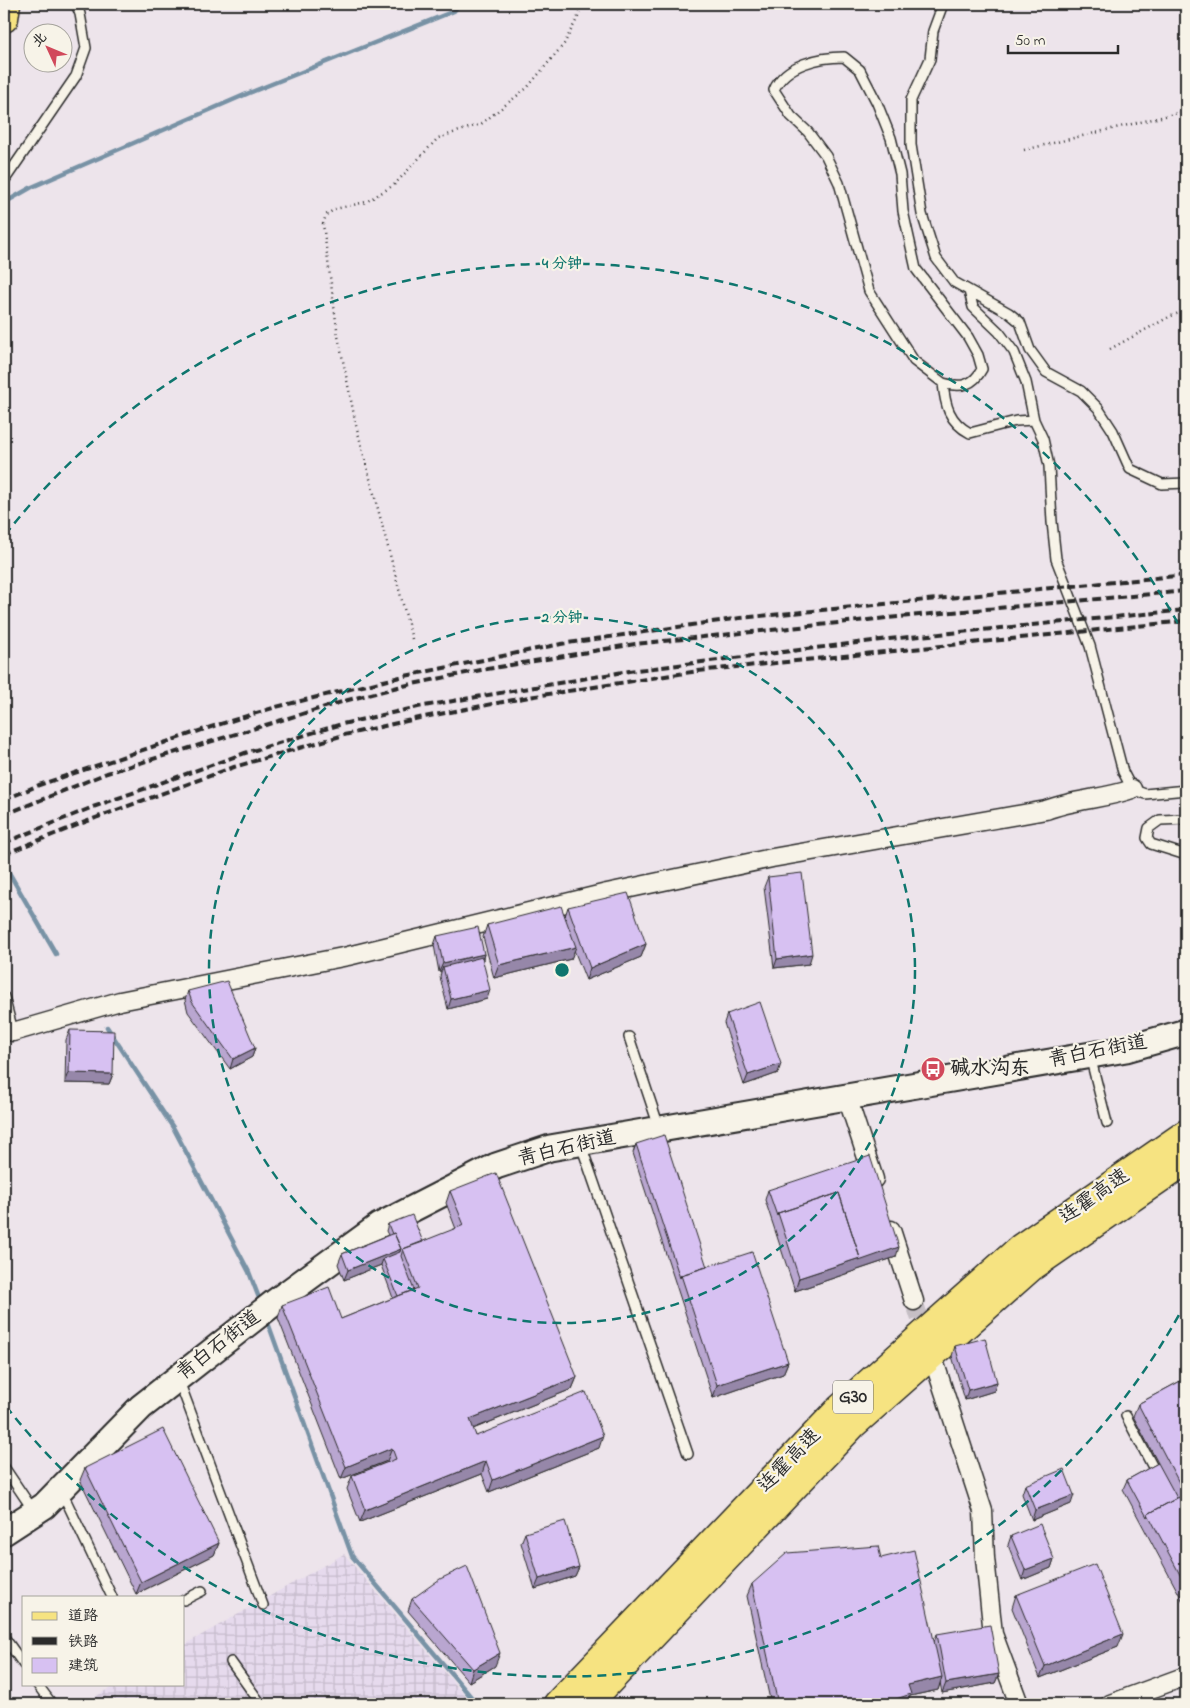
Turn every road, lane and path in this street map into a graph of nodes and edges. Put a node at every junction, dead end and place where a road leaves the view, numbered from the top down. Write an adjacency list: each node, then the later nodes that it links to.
1 (6, 4): 5 (main road)
2 (76, 4): 8 (lane)
3 (581, 4): 15 (path)
4 (943, 4): 9 (lane)
5 (4, 18)
6 (1186, 111): 7 (path)
7 (1024, 150)
8 (4, 181)
9 (968, 291): 13 (lane); 14 (lane)
10 (1186, 310): 11 (path)
11 (1110, 349)
12 (943, 383): 12 (lane); 13 (lane)
13 (1034, 420): 16 (lane)
14 (1186, 483)
15 (412, 639)
16 (1132, 789): 17 (lane); 21 (street)
17 (1186, 790)
18 (1186, 819): 19 (lane)
19 (1186, 854)
20 (4, 997): 21 (lane)
21 (8, 1031)
22 (1186, 1032): 24 (street, 青白石街道)
23 (629, 1037): 27 (lane)
24 (1090, 1056): 25 (street, 青白石街道); 26 (lane)
25 (847, 1097): 27 (street, 青白石街道); 31 (street)
26 (1107, 1123)
27 (660, 1129): 29 (street, 青白石街道)
28 (1186, 1134): 54 (main road, 连霍高速 / G30)
29 (580, 1143): 35 (street, 青白石街道); 37 (lane)
30 (1186, 1160): 55 (main road, 连霍高速 / G30)
31 (881, 1199)
32 (887, 1217): 33 (street)
33 (914, 1300)
34 (935, 1364): 56 (street)
35 (178, 1378): 40 (street, 青白石街道); 46 (lane)
36 (1126, 1416): 39 (lane)
37 (688, 1454)
38 (4, 1467): 41 (lane)
39 (1163, 1487)
40 (61, 1489): 41 (street, 青白石街道); 44 (lane)
41 (35, 1512): 42 (street, 青白石街道)
42 (4, 1532)
43 (202, 1591): 45 (lane)
44 (112, 1596)
45 (185, 1600)
46 (263, 1605)
47 (4, 1637): 48 (lane)
48 (22, 1662)
49 (232, 1662): 53 (lane)
50 (1186, 1676): 57 (street)
51 (38, 1686): 52 (lane)
52 (52, 1704)
53 (262, 1704)
54 (558, 1704)
55 (588, 1704)
56 (1019, 1704)
57 (1110, 1704)

